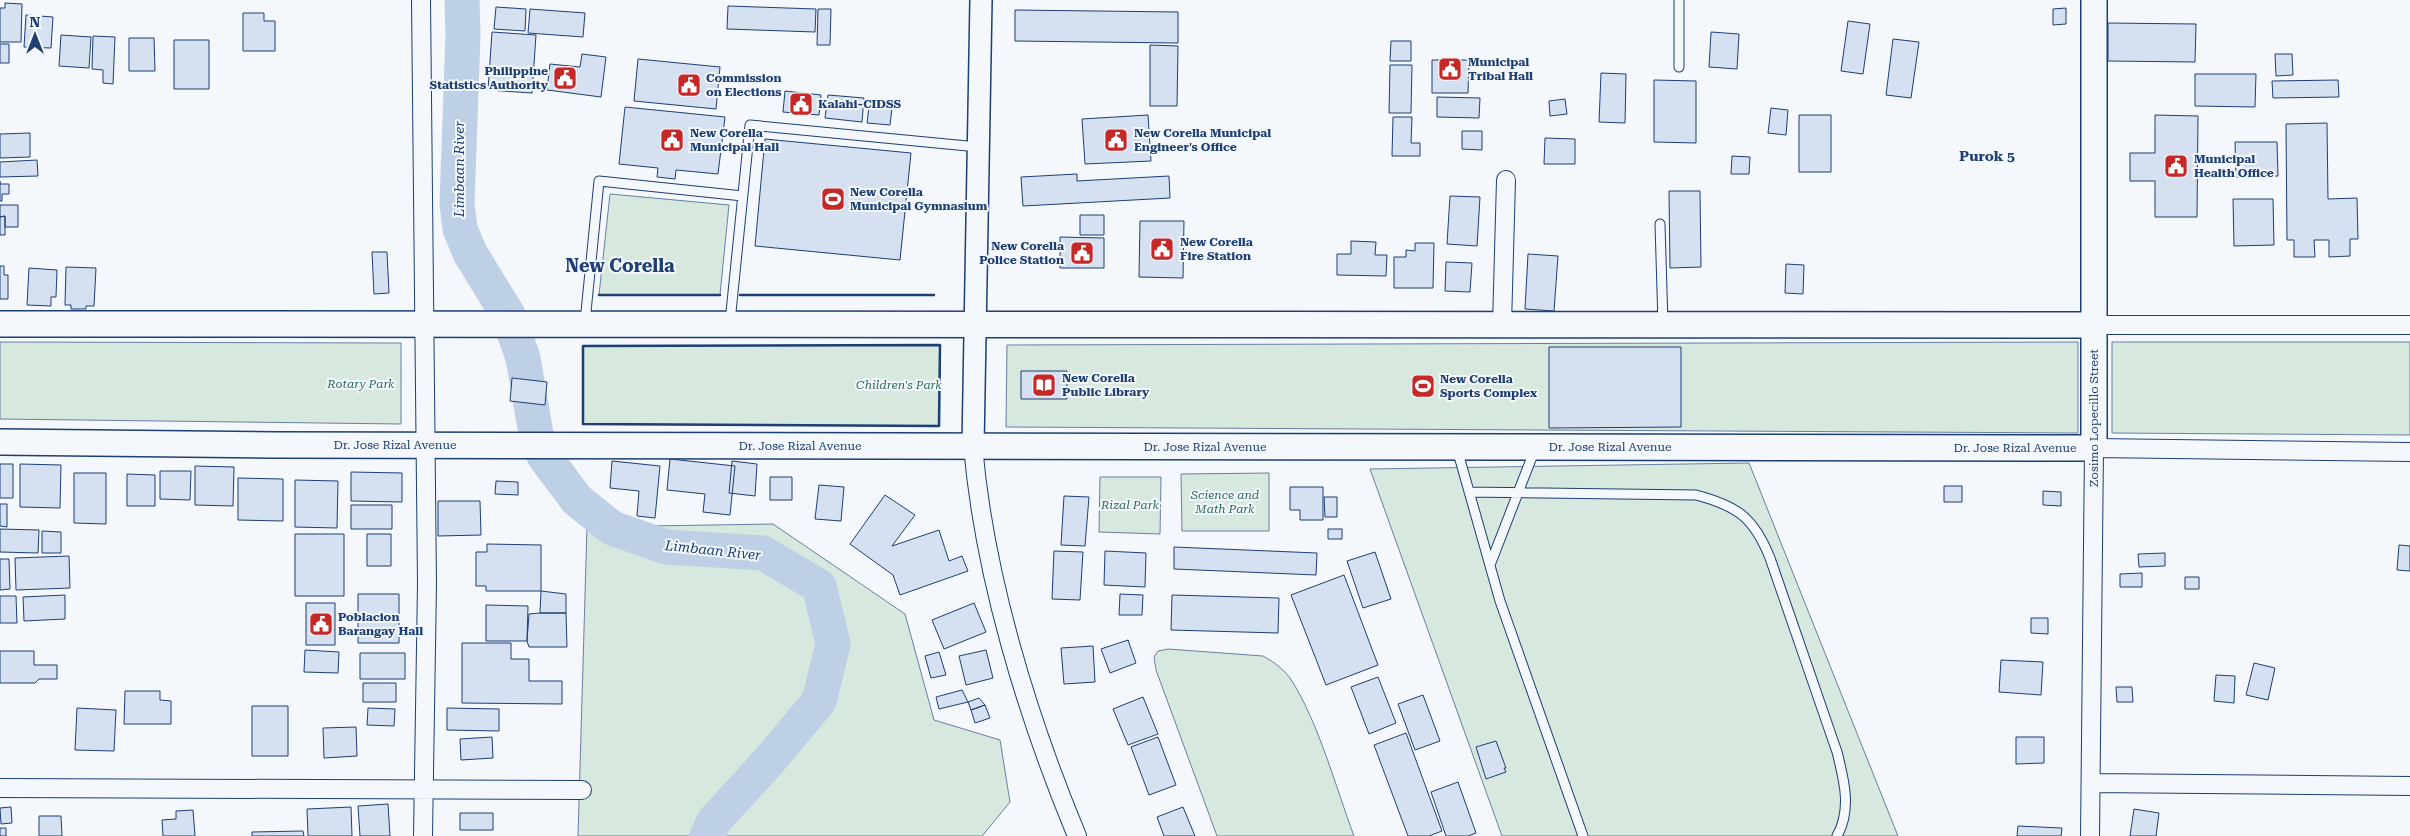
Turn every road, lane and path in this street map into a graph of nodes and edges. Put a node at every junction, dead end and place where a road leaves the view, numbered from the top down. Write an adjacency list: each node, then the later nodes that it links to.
1 (421, 0): 11 (street)
2 (981, 0): 6 (street)
3 (1678, 0): 5 (lane)
4 (2094, 0): 17 (main road, Zosimo Lopecillo Street)
5 (1679, 67)
6 (978, 147): 8 (lane); 14 (street)
7 (1506, 180): 15 (street)
8 (743, 196): 12 (lane); 13 (lane)
9 (1660, 224): 16 (lane)
10 (0, 324): 11 (main road)
11 (425, 324): 12 (main road); 20 (street)
12 (584, 324): 13 (main road)
13 (730, 324): 14 (main road)
14 (974, 324): 15 (main road); 21 (street)
15 (1502, 324): 16 (main road)
16 (1664, 324): 17 (main road)
17 (2095, 324): 18 (street); 24 (main road, Zosimo Lopecillo Street)
18 (2410, 324)
19 (0, 442): 20 (main road, Dr. Jose Rizal Avenue)
20 (426, 445): 21 (main road, Dr. Jose Rizal Avenue); 32 (street)
21 (973, 446): 22 (main road, Dr. Jose Rizal Avenue); 35 (street)
22 (1456, 447): 23 (main road, Dr. Jose Rizal Avenue); 26 (lane)
23 (1535, 447): 24 (main road, Dr. Jose Rizal Avenue); 27 (lane)
24 (2094, 448): 25 (street, Dr. Jose Rizal Avenue); 29 (street, Zosimo Lopecillo Street)
25 (2410, 452)
26 (1469, 492): 27 (lane); 28 (lane)
27 (1518, 492): 28 (lane); 37 (lane)
28 (1490, 565): 36 (lane)
29 (2091, 783): 30 (street); 38 (street, Zosimo Lopecillo Street)
30 (2410, 786)
31 (0, 788): 32 (street)
32 (425, 790): 33 (street); 34 (street)
33 (582, 790)
34 (423, 836)
35 (1076, 836)
36 (1583, 836)
37 (1837, 836)
38 (2090, 836)

